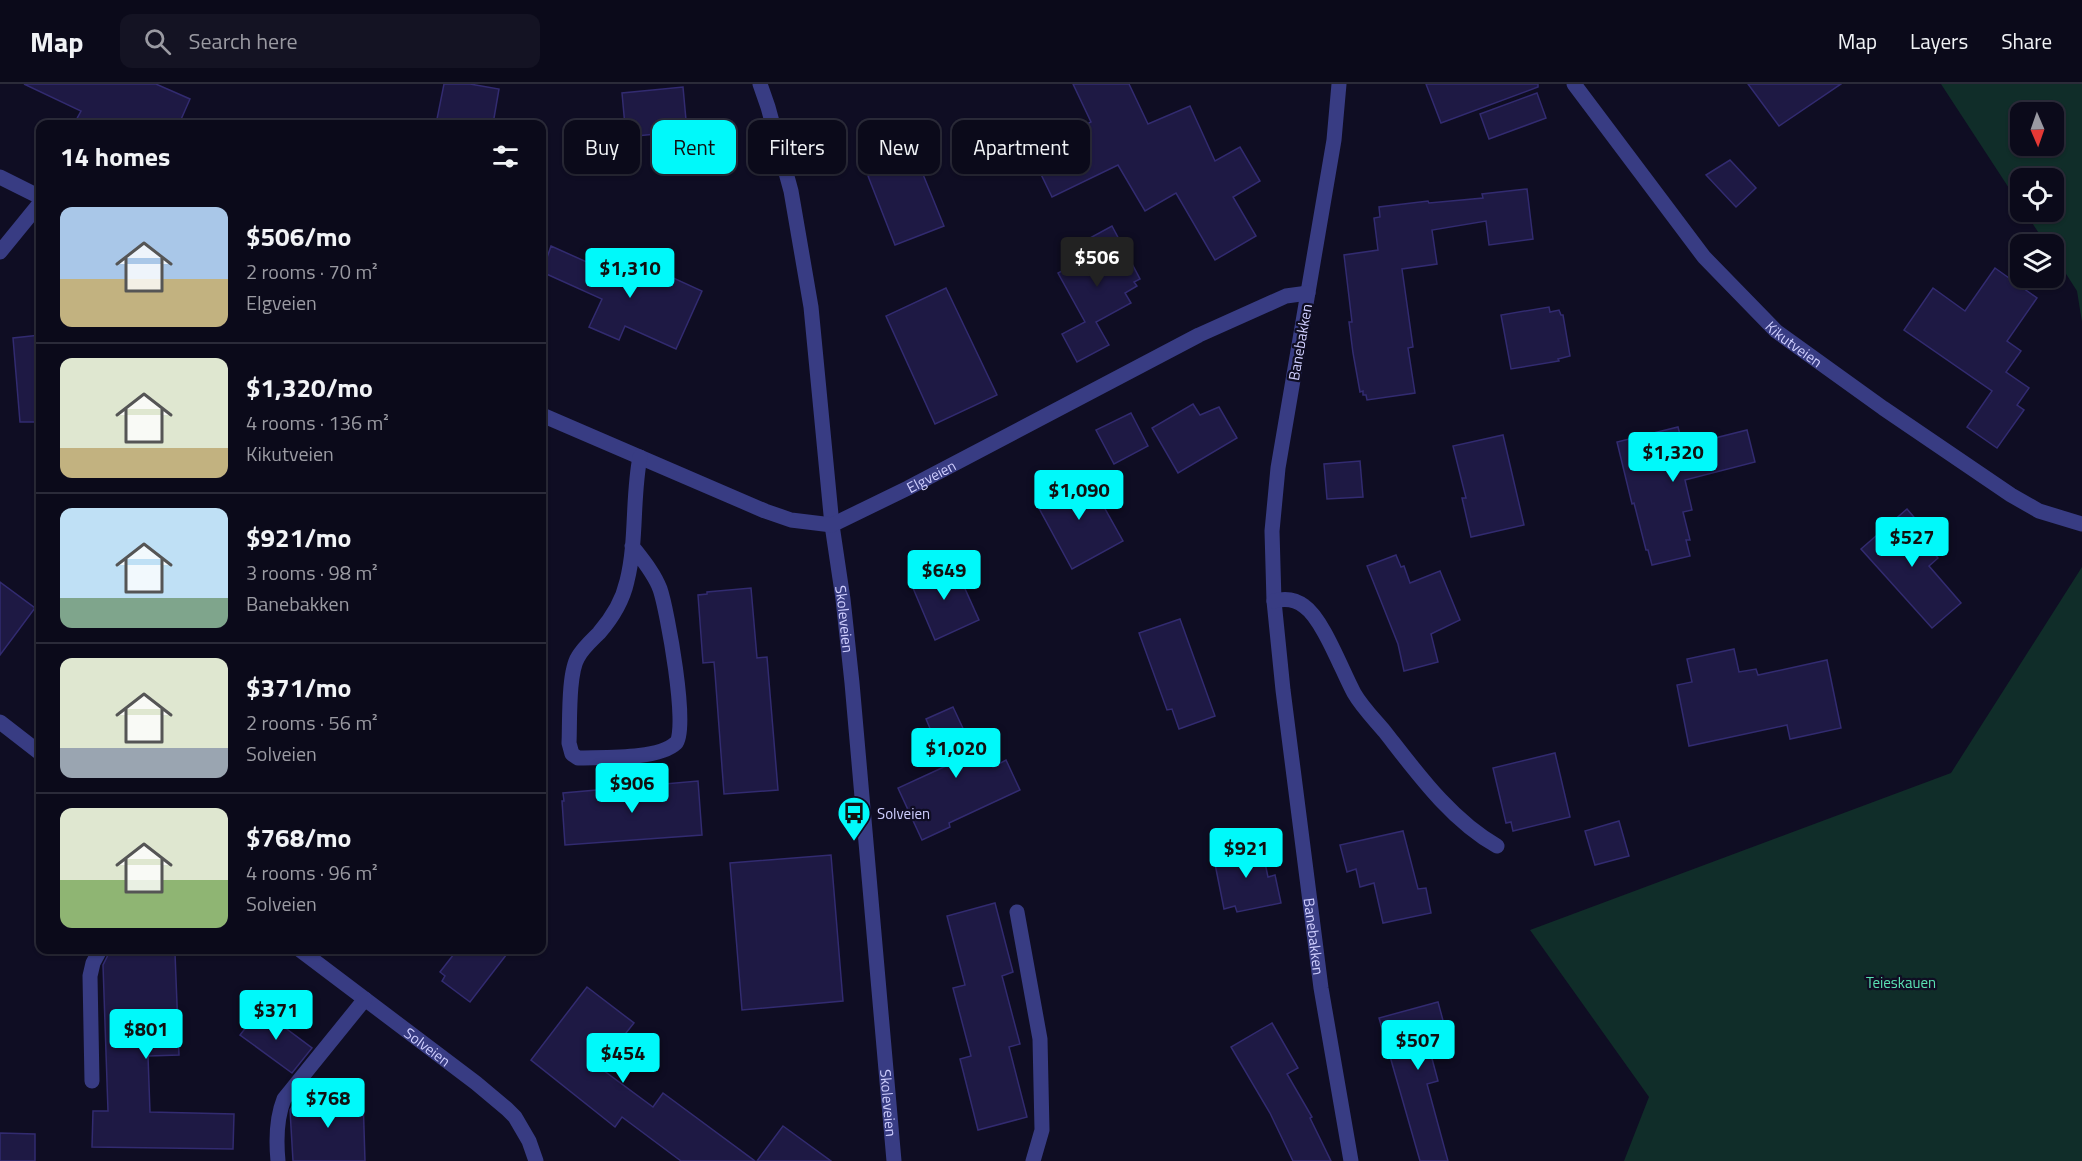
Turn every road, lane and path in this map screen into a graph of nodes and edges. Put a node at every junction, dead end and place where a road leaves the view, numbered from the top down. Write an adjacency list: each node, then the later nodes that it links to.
1 (760, 84): 12 (street, Skoleveien)
2 (1340, 84): 8 (street, Banebakken)
3 (1574, 84): 11 (street, Kikutveien)
4 (0, 177): 5 (street)
5 (36, 195)
6 (36, 208): 7 (street)
7 (0, 252)
8 (1308, 293): 12 (street, Elgveien); 14 (street, Banebakken)
9 (546, 417): 10 (street)
10 (640, 457): 12 (street); 13 (street)
11 (2082, 524)
12 (832, 525): 25 (street, Skoleveien)
13 (632, 546): 13 (street)
14 (1274, 602): 17 (street); 27 (street, Banebakken)
15 (0, 722): 16 (street)
16 (36, 750)
17 (1497, 846)
18 (1017, 912): 26 (street)
19 (98, 954): 22 (street)
20 (305, 954): 21 (street, Solveien)
21 (365, 999): 23 (street); 24 (street, Solveien)
22 (92, 1081)
23 (278, 1161)
24 (536, 1161)
25 (894, 1161)
26 (1033, 1161)
27 (1351, 1161)

